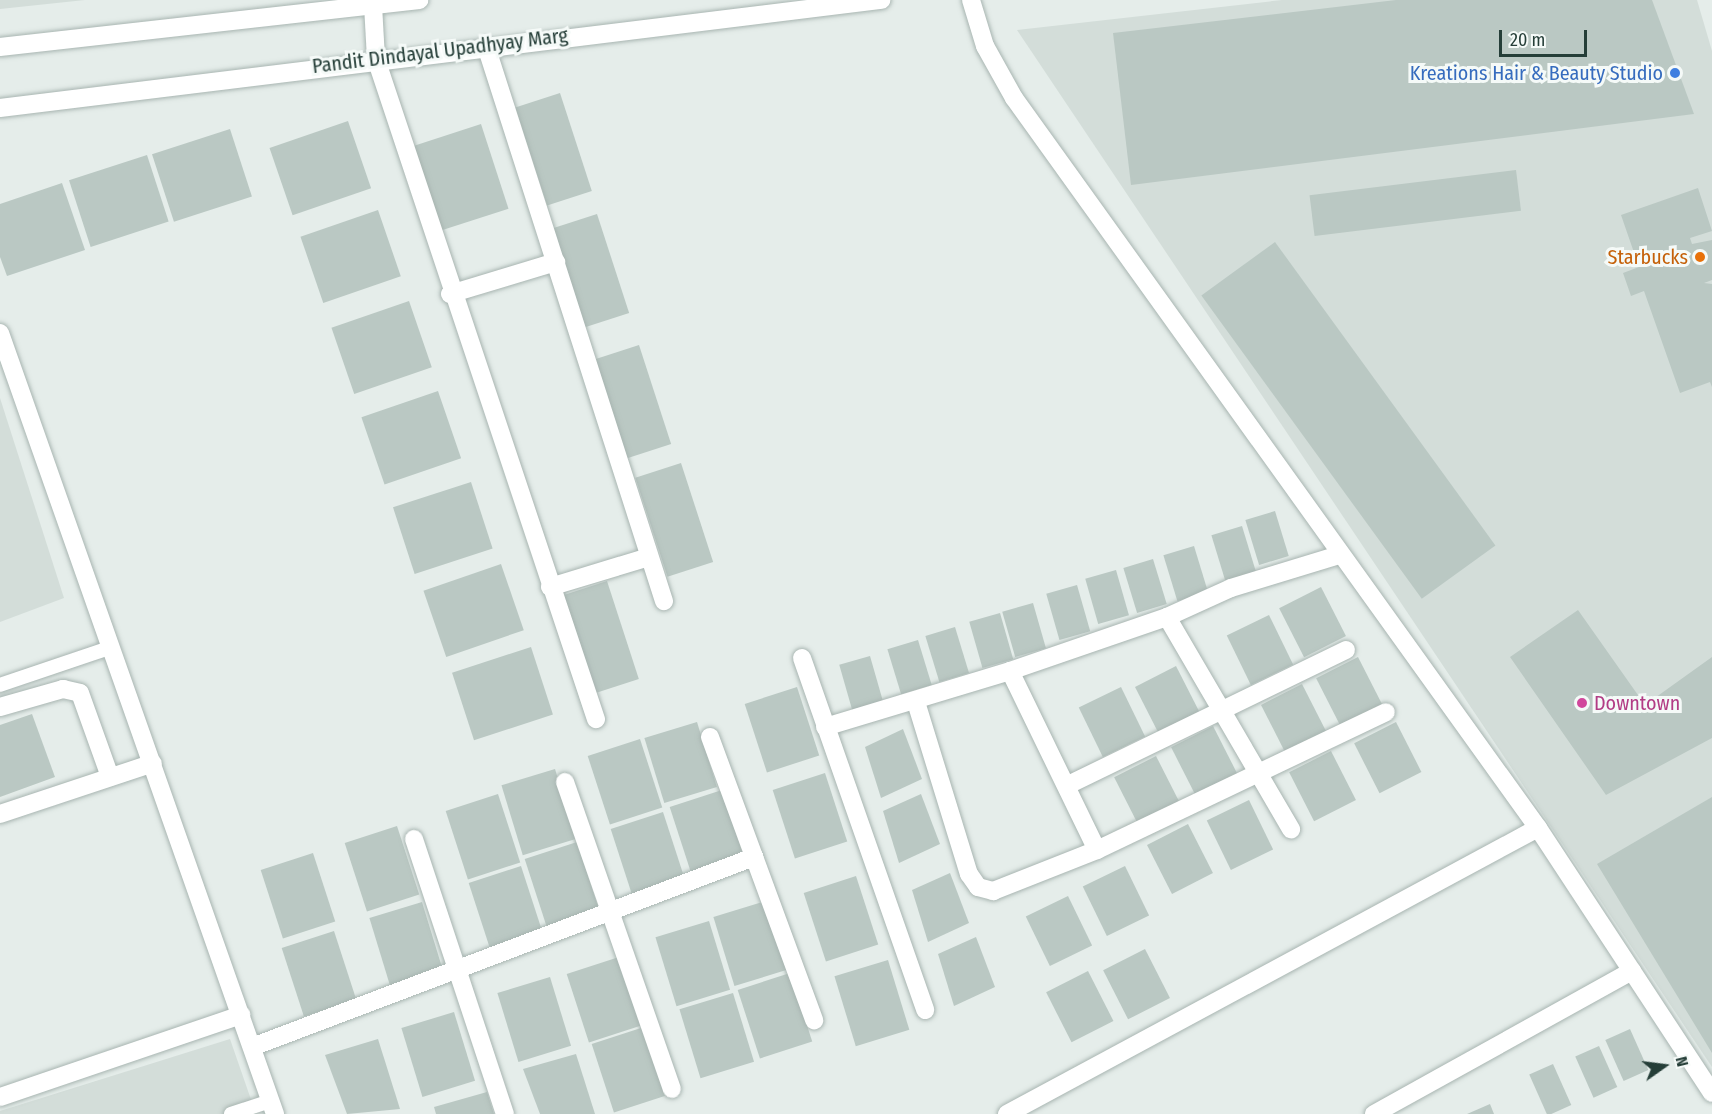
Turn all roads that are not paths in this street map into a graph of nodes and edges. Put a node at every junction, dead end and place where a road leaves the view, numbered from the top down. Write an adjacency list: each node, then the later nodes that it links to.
1 (419, 0): 4 (street)
2 (881, 0): 5 (street, Pandit Dindayal Upadhyay Marg)
3 (971, 0): 12 (street)
4 (373, 5): 6 (street); 7 (street)
5 (486, 46): 7 (street, Pandit Dindayal Upadhyay Marg); 9 (street)
6 (0, 48)
7 (376, 59): 8 (street, Pandit Dindayal Upadhyay Marg); 10 (street)
8 (0, 108)
9 (556, 262): 10 (street); 13 (street)
10 (450, 294): 14 (street)
11 (0, 333): 17 (street)
12 (1339, 555): 16 (street); 35 (street)
13 (649, 557): 14 (street); 15 (street)
14 (550, 587): 26 (street)
15 (664, 601)
16 (1167, 618): 20 (street); 24 (street)
17 (112, 647): 21 (lane); 29 (street)
18 (1346, 650): 24 (street)
19 (802, 658): 27 (street)
20 (1010, 671): 22 (street); 33 (street)
21 (0, 685)
22 (916, 702): 27 (street); 38 (street)
23 (0, 707): 31 (street)
24 (1226, 711): 30 (street); 33 (street)
25 (1386, 712): 30 (street)
26 (596, 719)
27 (825, 727): 43 (street)
28 (710, 736): 39 (street)
29 (153, 763): 31 (street); 44 (street)
30 (1261, 773): 36 (street); 38 (street)
31 (110, 777): 34 (street)
32 (565, 782): 40 (street)
33 (1068, 785): 38 (street)
34 (0, 814)
35 (1538, 828): 42 (street); 53 (street)
36 (1291, 829)
37 (414, 839): 41 (street)
38 (1097, 850)
39 (754, 857): 40 (street); 45 (street)
40 (608, 913): 41 (street); 47 (street)
41 (458, 970): 46 (street); 52 (street)
42 (1632, 971): 48 (street); 54 (street)
43 (925, 1010)
44 (241, 1015): 46 (street); 49 (street)
45 (814, 1020)
46 (252, 1047): 50 (street)
47 (672, 1089)
48 (1712, 1093)
49 (0, 1096)
50 (272, 1107): 51 (lane)
51 (231, 1114)
52 (505, 1114)
53 (1007, 1114)
54 (1374, 1114)

